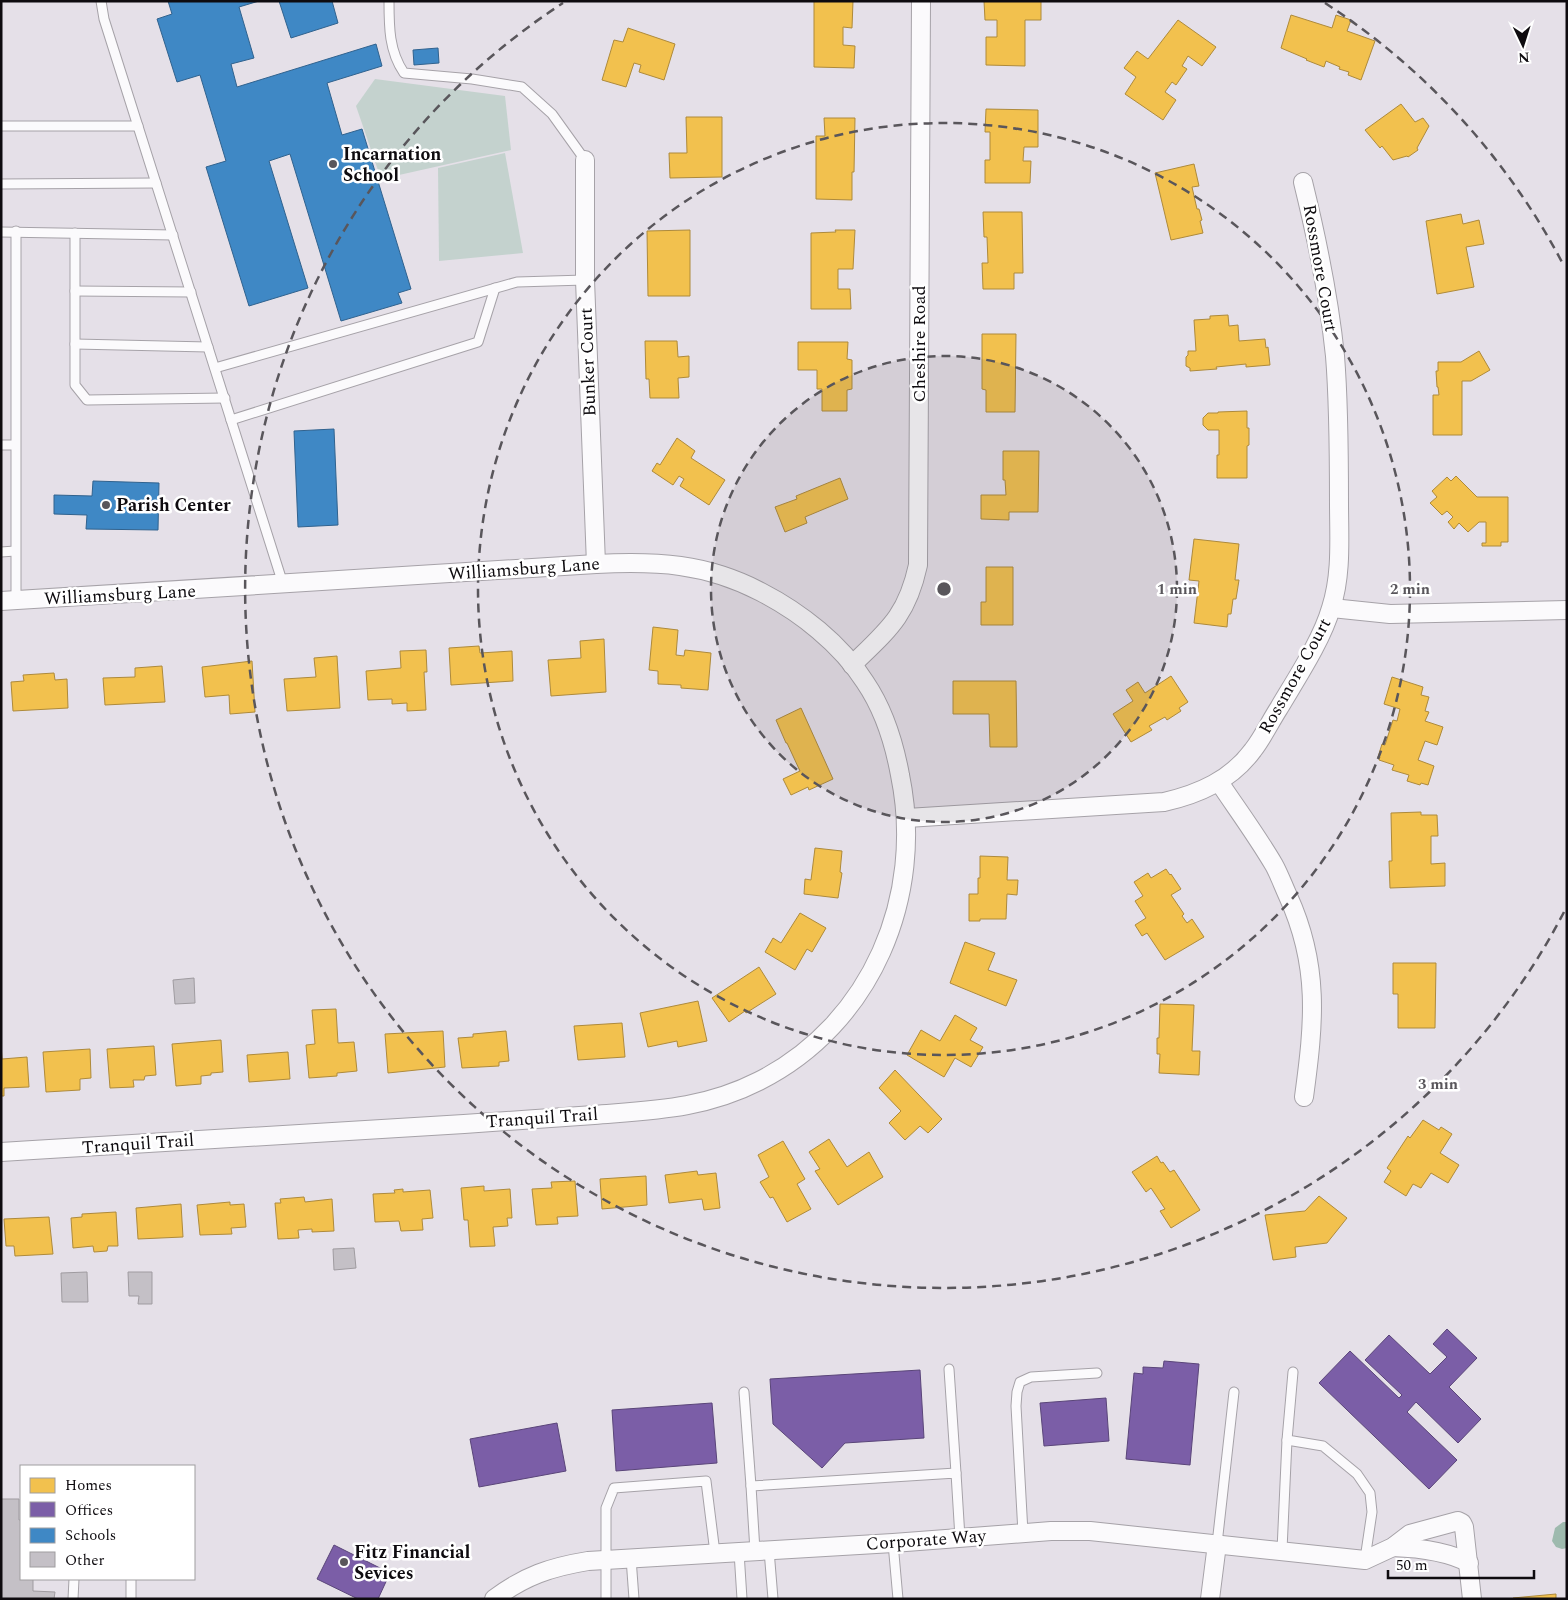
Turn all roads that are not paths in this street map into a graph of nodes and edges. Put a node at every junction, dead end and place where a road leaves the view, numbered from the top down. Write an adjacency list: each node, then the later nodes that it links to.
1 (101, 1): 5 (lane)
2 (389, 1): 6 (lane)
3 (921, 1): 32 (street, Cheshire Road)
4 (1, 126): 5 (lane)
5 (138, 126): 8 (lane)
6 (585, 160): 14 (street, Bunker Court)
7 (1303, 182): 30 (street, Rossmore Court)
8 (156, 183): 9 (lane); 13 (lane)
9 (1, 184)
10 (16, 231): 11 (lane); 12 (lane); 24 (lane)
11 (1, 232)
12 (75, 233): 13 (lane); 16 (lane)
13 (173, 235): 17 (lane)
14 (585, 280): 15 (lane); 27 (street, Bunker Court)
15 (495, 288): 20 (lane); 22 (lane)
16 (75, 291): 17 (lane); 18 (lane)
17 (191, 292): 19 (lane)
18 (75, 344): 19 (lane); 21 (lane)
19 (208, 347): 20 (lane)
20 (215, 368): 21 (lane)
21 (224, 398): 22 (lane)
22 (231, 420): 28 (lane)
23 (1, 445): 24 (lane)
24 (15, 445): 25 (lane)
25 (15, 551): 26 (lane); 29 (lane)
26 (1, 552)
27 (596, 564): 28 (street, Williamsburg Lane); 32 (street, Williamsburg Lane)
28 (283, 584): 29 (street, Williamsburg Lane)
29 (8, 601)
30 (1332, 608): 31 (street); 33 (street, Rossmore Court)
31 (1567, 610)
32 (852, 665): 34 (street, Williamsburg Lane)
33 (1219, 782): 34 (street, Rossmore Court); 35 (street)
34 (907, 818): 36 (street, Tranquil Trail)
35 (1304, 1097)
36 (1, 1152)
37 (949, 1369): 43 (lane)
38 (1293, 1372): 42 (lane)
39 (1097, 1373): 45 (lane)
40 (744, 1392): 44 (lane)
41 (1234, 1392): 48 (lane)
42 (1287, 1440): 50 (lane); 55 (lane)
43 (956, 1473): 44 (lane); 46 (lane)
44 (751, 1486): 51 (lane)
45 (1023, 1533): 46 (street, Corporate Way); 48 (street, Corporate Way)
46 (960, 1538): 47 (street, Corporate Way)
47 (892, 1543): 51 (street, Corporate Way); 66 (lane)
48 (1218, 1544): 50 (street, Corporate Way); 67 (street)
49 (1393, 1547): 55 (street); 56 (street); 56 (street)
50 (1282, 1550): 55 (street, Corporate Way)
51 (754, 1551): 52 (street, Corporate Way); 64 (lane); 65 (lane)
52 (715, 1553): 53 (street, Corporate Way); 54 (lane)
53 (631, 1558): 54 (street, Corporate Way); 63 (lane)
54 (605, 1560): 61 (street, Corporate Way); 62 (lane)
55 (1365, 1560)
56 (1469, 1563): 68 (street)
57 (74, 1580): 59 (lane)
58 (131, 1580): 60 (lane)
59 (74, 1599)
60 (131, 1599)
61 (494, 1599)
62 (606, 1599)
63 (634, 1599)
64 (742, 1599)
65 (773, 1599)
66 (898, 1599)
67 (1210, 1599)
68 (1472, 1599)

